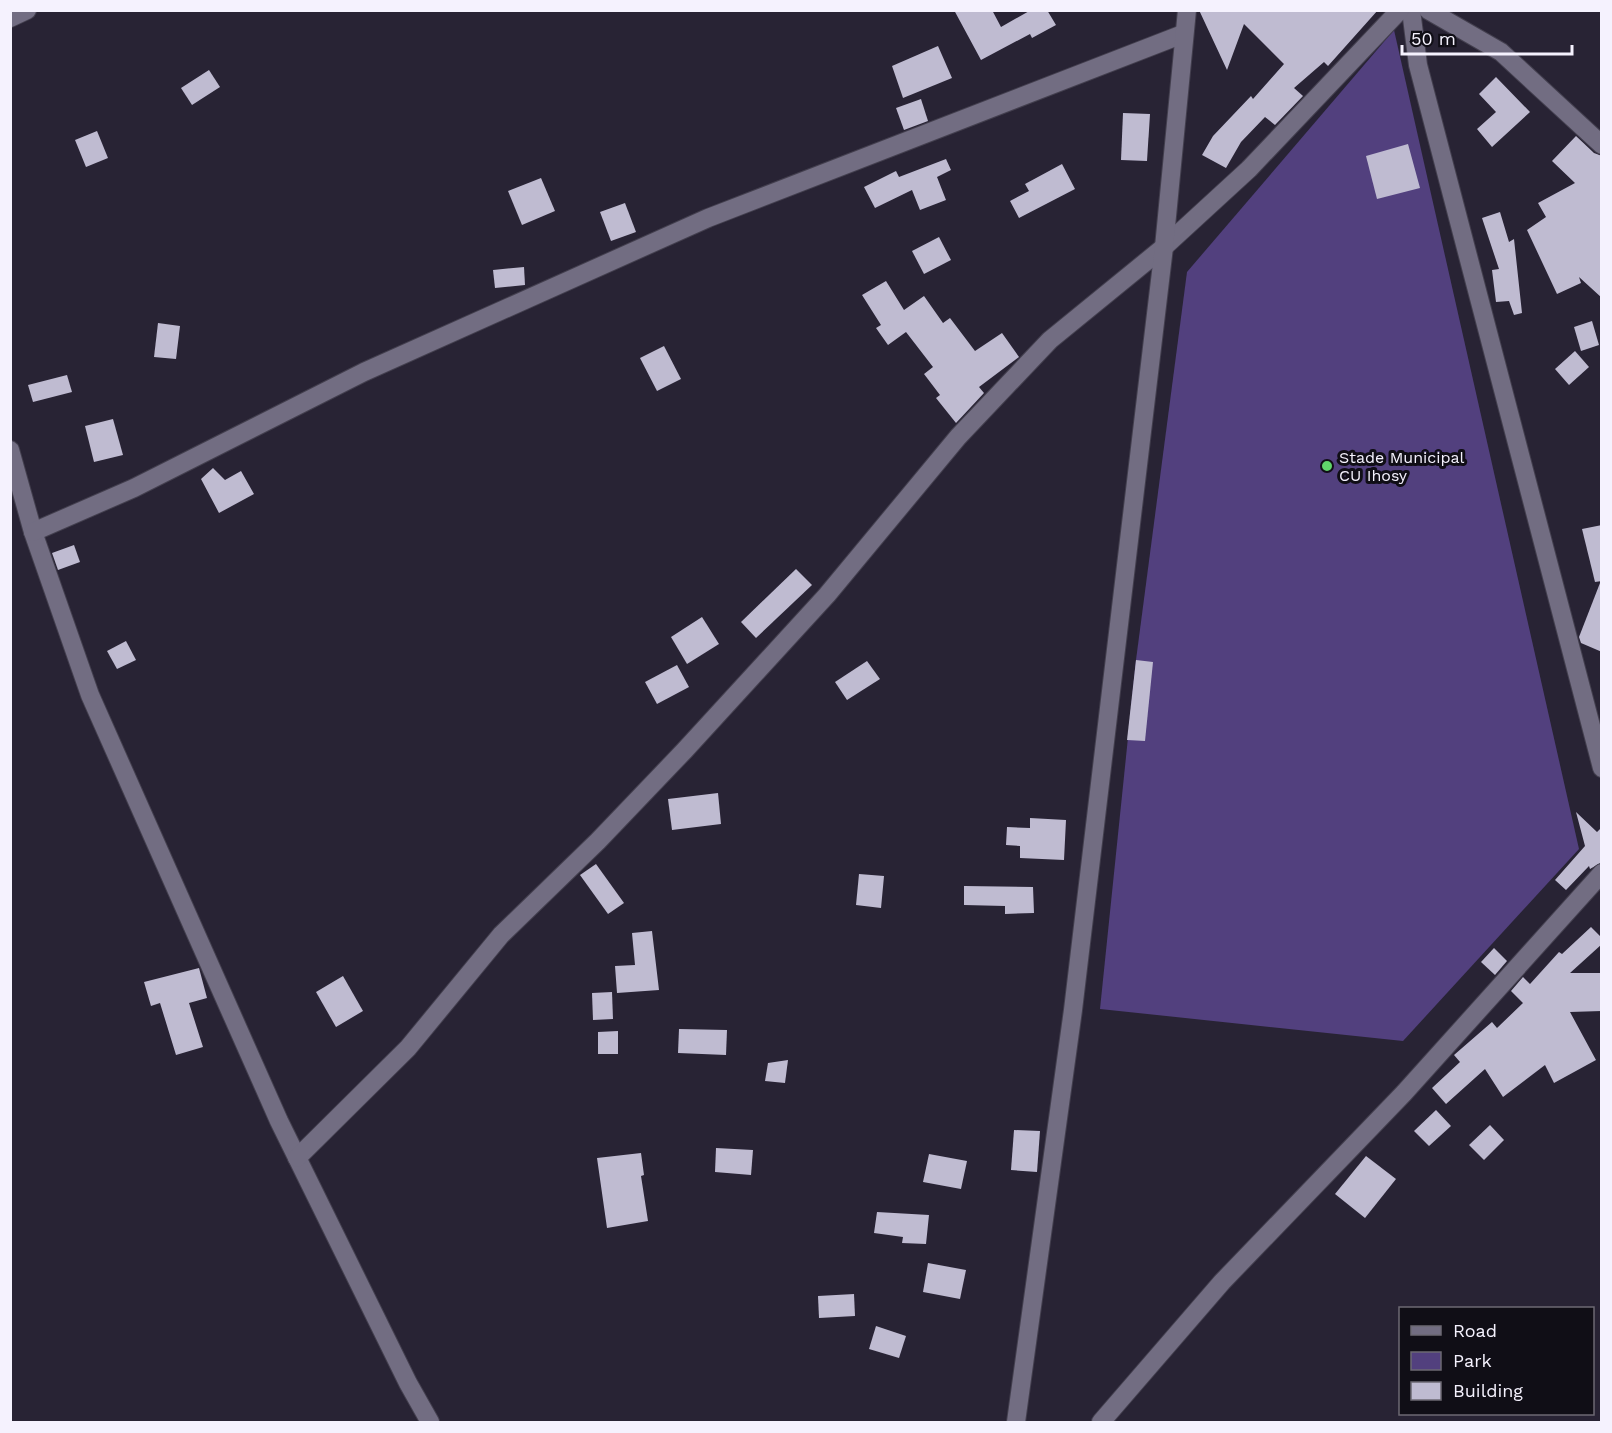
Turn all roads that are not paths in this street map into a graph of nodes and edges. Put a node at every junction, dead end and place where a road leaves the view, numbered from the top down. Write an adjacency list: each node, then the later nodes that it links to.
1 (27, 10): 6 (street)
2 (1186, 10): 7 (street)
3 (1400, 10): 9 (street)
4 (1411, 10): 12 (street)
5 (1428, 10): 8 (street)
6 (10, 18)
7 (1183, 34): 9 (street); 11 (street)
8 (1602, 145)
9 (1164, 247): 14 (street); 16 (street)
10 (10, 450): 11 (street)
11 (33, 532): 14 (street)
12 (1602, 768)
13 (1602, 873): 17 (street)
14 (297, 1158): 15 (street)
15 (430, 1422)
16 (1016, 1422)
17 (1101, 1422)

